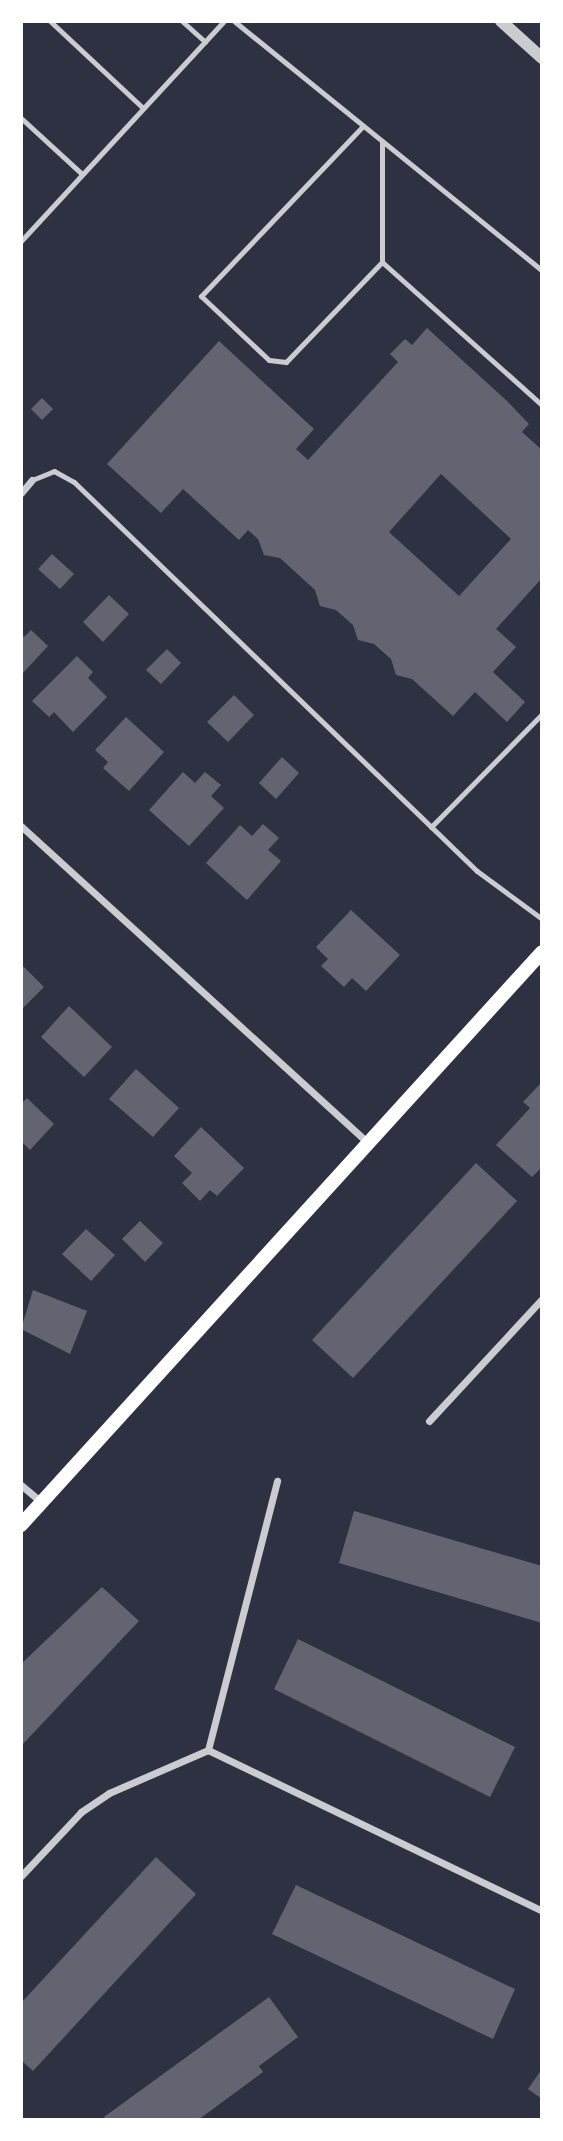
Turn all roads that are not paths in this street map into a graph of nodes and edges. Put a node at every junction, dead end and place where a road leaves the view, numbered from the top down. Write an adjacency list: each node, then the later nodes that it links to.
1 (50, 21): 8 (lane)
2 (182, 21): 6 (lane)
3 (224, 21): 6 (lane)
4 (234, 21): 10 (lane)
5 (501, 21): 7 (street)
6 (205, 42): 8 (lane)
7 (542, 58)
8 (144, 108): 12 (lane)
9 (21, 117): 12 (lane)
10 (363, 126): 11 (lane); 14 (lane)
11 (382, 141): 14 (lane); 15 (lane)
12 (82, 174): 13 (lane)
13 (21, 241)
14 (382, 262): 16 (lane)
15 (542, 270)
16 (542, 405)
17 (32, 480): 18 (street); 21 (lane)
18 (21, 493)
19 (542, 714): 21 (lane)
20 (21, 826): 24 (street)
21 (431, 827): 22 (lane)
22 (542, 919)
23 (542, 952): 24 (main road)
24 (370, 1144): 29 (main road)
25 (542, 1299): 26 (street)
26 (429, 1421)
27 (277, 1482): 31 (street)
28 (21, 1485): 29 (street)
29 (42, 1502): 30 (main road)
30 (21, 1525)
31 (208, 1750): 32 (street); 33 (street)
32 (21, 1876)
33 (542, 1911)

